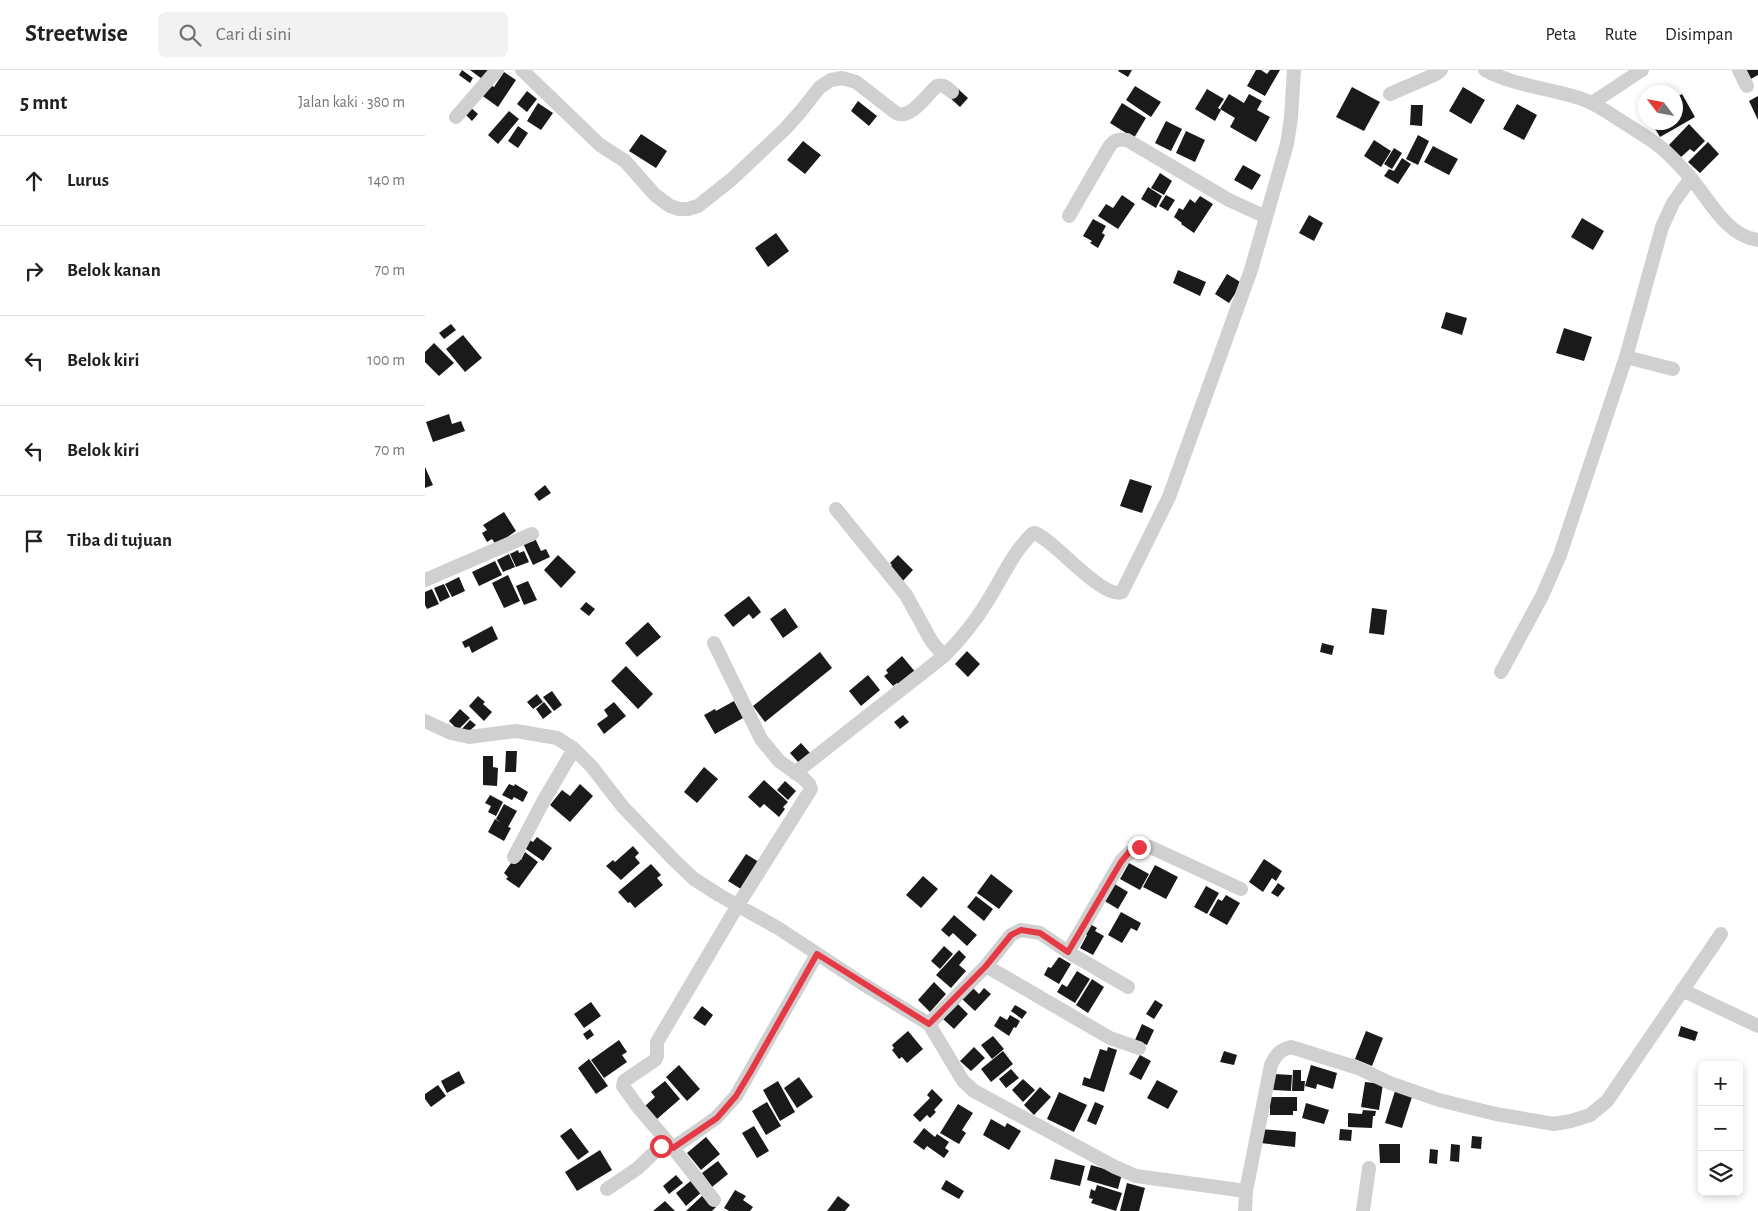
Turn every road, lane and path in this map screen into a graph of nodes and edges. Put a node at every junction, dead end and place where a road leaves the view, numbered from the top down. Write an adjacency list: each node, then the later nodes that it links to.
1 (497, 70): 12 (street)
2 (522, 70): 9 (street)
3 (1294, 70): 15 (street)
4 (1441, 70): 10 (street)
5 (1485, 70): 11 (street)
6 (1642, 70): 11 (street)
7 (1739, 70): 8 (street)
8 (1747, 86)
9 (952, 92)
10 (1390, 94)
11 (1591, 103): 13 (street)
12 (456, 117)
13 (1691, 178): 16 (street); 17 (street)
14 (1069, 216): 15 (street)
15 (1266, 217): 23 (street)
16 (1758, 240)
17 (1626, 357): 18 (street); 24 (street)
18 (1673, 370)
19 (836, 509): 23 (street)
20 (532, 534): 21 (street)
21 (425, 580)
22 (714, 643): 27 (street)
23 (944, 656): 27 (street)
24 (1501, 672)
25 (425, 721): 26 (street)
26 (574, 749): 28 (street); 30 (street)
27 (795, 773): 30 (street)
28 (514, 856)
29 (1241, 889): 32 (street)
30 (738, 905): 33 (street); 40 (street)
31 (1721, 934): 36 (street)
32 (1068, 952): 34 (street); 35 (street)
33 (817, 954): 37 (street); 40 (street)
34 (986, 966): 37 (street); 39 (street)
35 (1128, 987)
36 (1682, 990): 38 (street); 43 (street)
37 (929, 1024): 43 (street)
38 (1758, 1026)
39 (1139, 1048)
40 (670, 1144): 42 (street); 44 (street)
41 (1369, 1168): 46 (street)
42 (607, 1189)
43 (1246, 1192): 45 (street)
44 (713, 1200)
45 (1245, 1211)
46 (1363, 1211)

